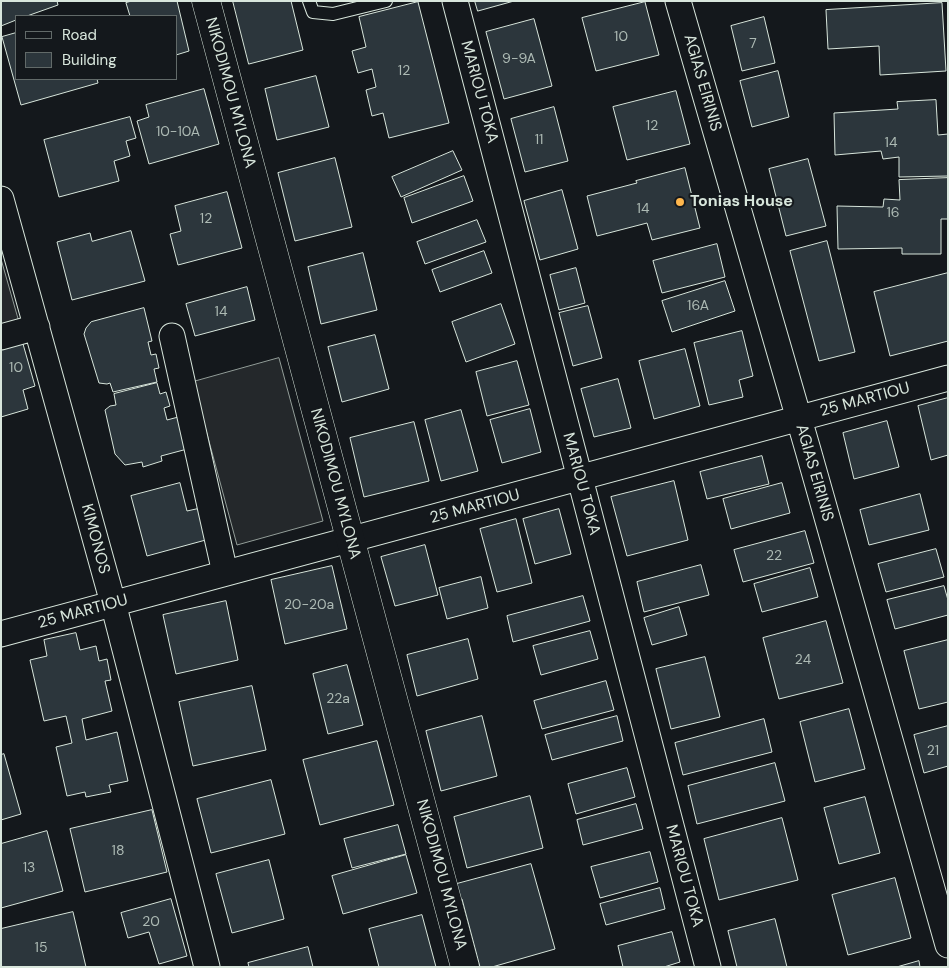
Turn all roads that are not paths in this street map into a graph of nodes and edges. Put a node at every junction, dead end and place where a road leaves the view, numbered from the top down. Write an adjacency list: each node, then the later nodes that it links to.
1 (206, 1): 13 (street, NIKODIMOU MYLONA)
2 (309, 1): 3 (lane)
3 (386, 1)
4 (455, 1): 12 (street, MARIOU TOKA)
5 (678, 1): 11 (street, AGIAS EIRINIS)
6 (1, 199): 7 (street, KIMONOS)
7 (36, 327): 9 (street); 15 (street, KIMONOS)
8 (172, 336): 14 (street)
9 (1, 337)
10 (948, 378): 11 (street, 25 MARTIOU)
11 (799, 418): 12 (street, 25 MARTIOU); 17 (street, AGIAS EIRINIS)
12 (580, 479): 13 (street, 25 MARTIOU); 20 (street, MARIOU TOKA)
13 (350, 540): 14 (street, 25 MARTIOU); 19 (street, NIKODIMOU MYLONA)
14 (226, 573): 15 (street, 25 MARTIOU)
15 (113, 603): 16 (street, 25 MARTIOU); 18 (street, KIMONOS)
16 (1, 634)
17 (948, 945)
18 (208, 967)
19 (465, 967)
20 (708, 967)

